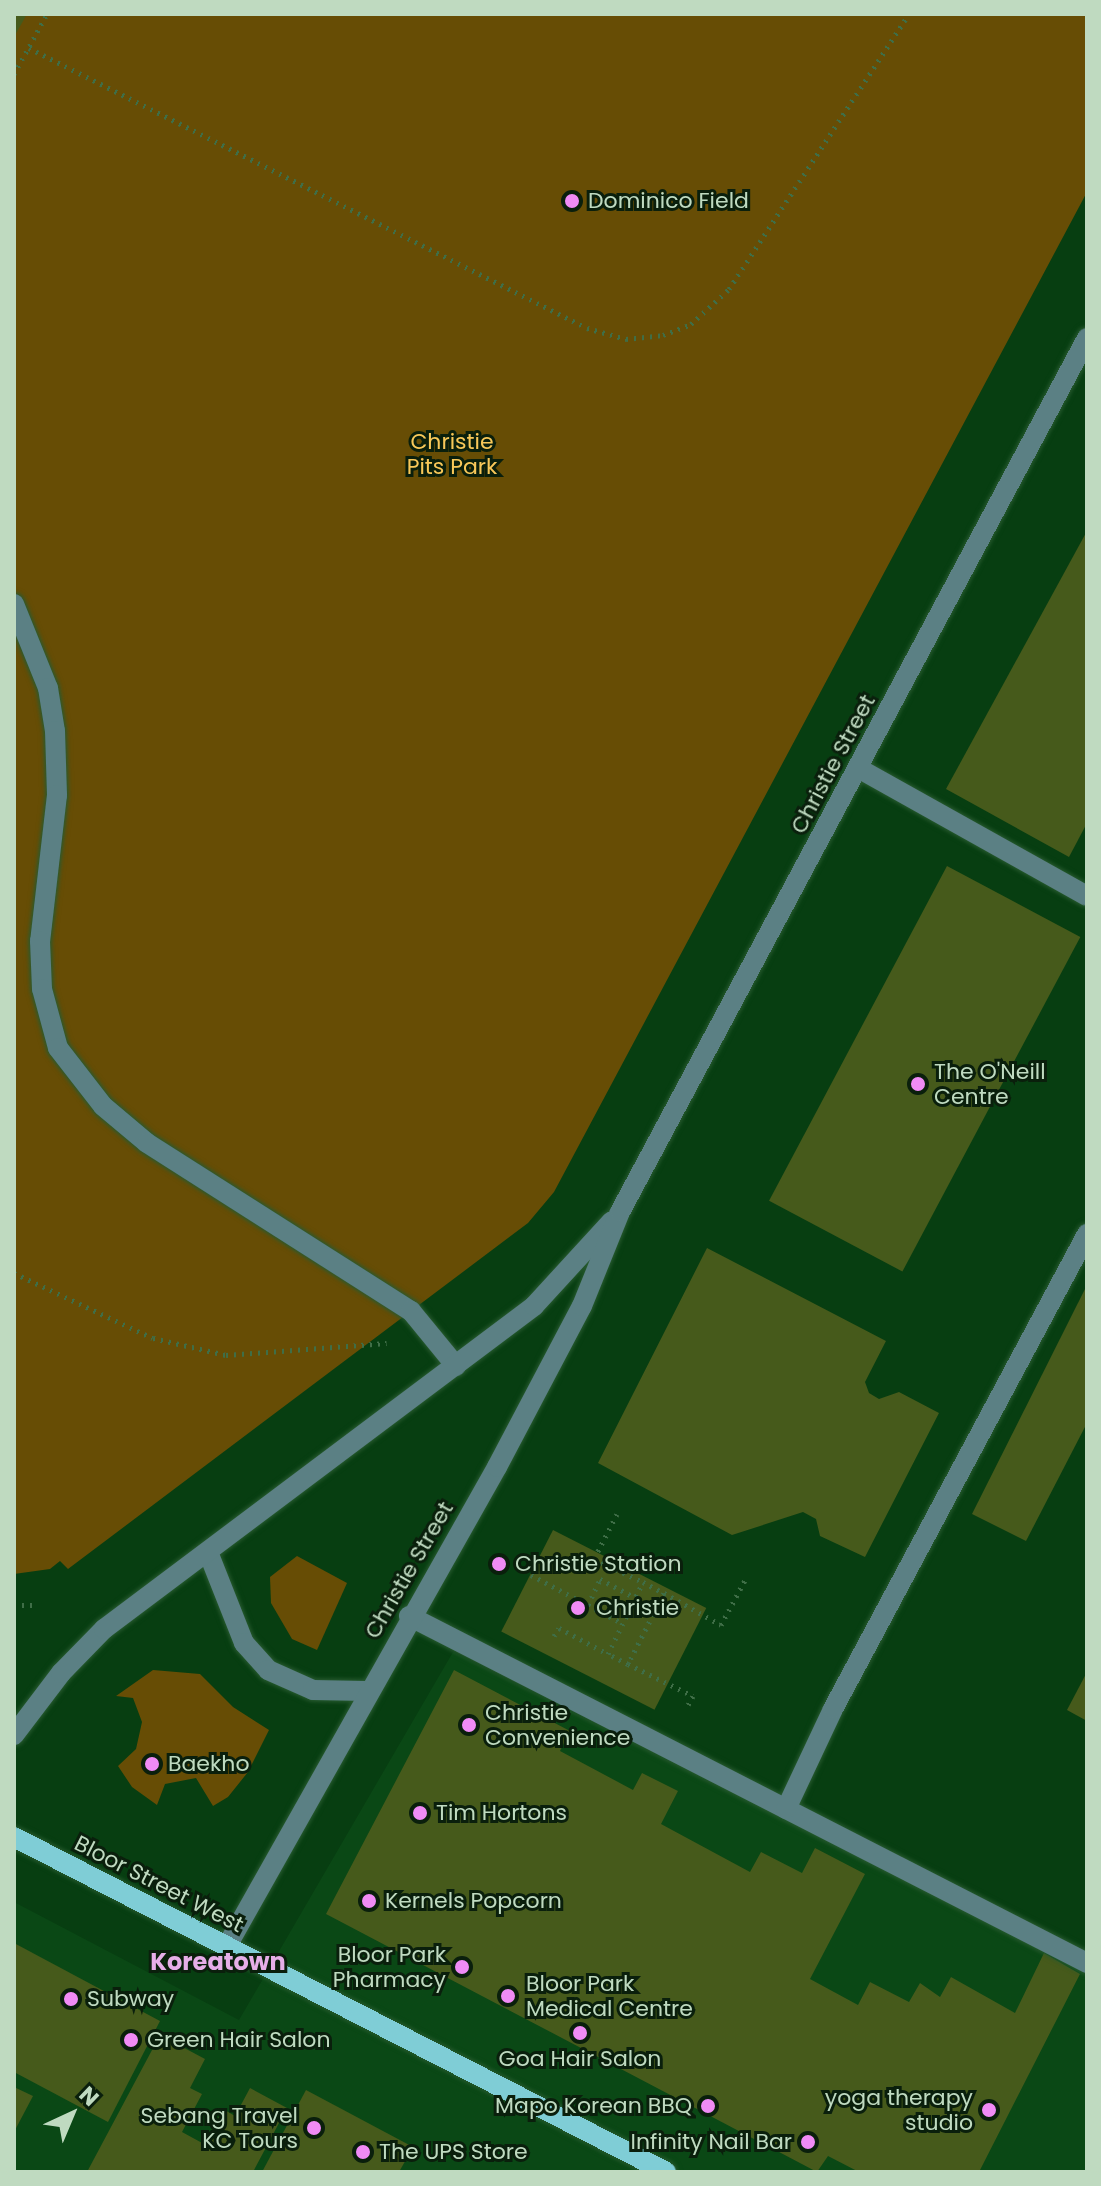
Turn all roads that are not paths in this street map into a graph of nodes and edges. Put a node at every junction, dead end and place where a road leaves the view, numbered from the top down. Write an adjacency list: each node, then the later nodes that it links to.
1 (1087, 338): 3 (street, Christie Street)
2 (14, 604): 7 (street)
3 (858, 768): 4 (street); 5 (street, Christie Street)
4 (1087, 896)
5 (620, 1212): 7 (street, Christie Street); 9 (street, Christie Street)
6 (1087, 1234): 12 (street)
7 (456, 1366): 8 (street, Christie Street)
8 (208, 1552): 10 (street); 11 (street, Christie Street)
9 (409, 1616): 10 (street, Christie Street); 12 (street)
10 (367, 1691): 14 (street, Christie Street)
11 (14, 1735)
12 (786, 1809): 15 (street)
13 (14, 1837): 14 (main road, Bloor Street West)
14 (227, 1946): 16 (main road, Bloor Street West)
15 (1087, 1963)
16 (666, 2172)

